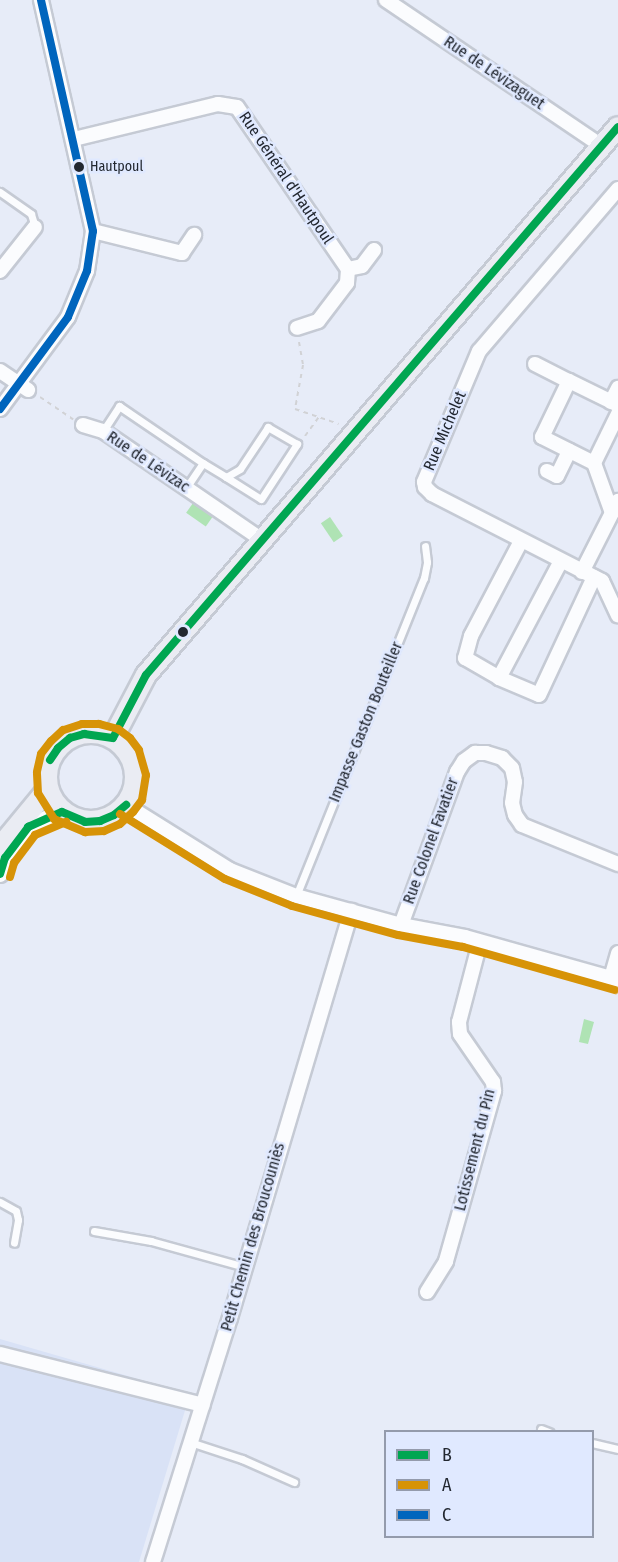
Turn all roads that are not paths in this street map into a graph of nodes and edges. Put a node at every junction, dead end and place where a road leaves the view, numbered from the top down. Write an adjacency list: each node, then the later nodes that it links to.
1 (41, 0): 4 (street)
2 (386, 0): 5 (street, Rue de Lévizaguet)
3 (618, 127): 5 (main road)
4 (74, 139): 9 (street); 12 (street, Rue Général d'Hautpoul)
5 (602, 146): 32 (main road)
6 (0, 192): 8 (lane)
7 (615, 197): 33 (street, Rue Michelet)
8 (35, 227): 13 (street)
9 (93, 231): 10 (street); 18 (street)
10 (194, 235)
11 (374, 249): 12 (street)
12 (348, 269): 14 (street)
13 (0, 271)
14 (297, 328)
15 (535, 364): 17 (street)
16 (0, 371): 18 (street)
17 (569, 381): 20 (street); 25 (street)
18 (24, 387): 21 (street)
19 (618, 388): 20 (street)
20 (616, 407): 24 (street)
21 (0, 410)
22 (83, 425): 23 (street, Rue de Lévizac)
23 (103, 431): 26 (lane); 30 (street, Rue de Lévizac)
24 (612, 442): 27 (street)
25 (569, 451): 27 (street); 28 (street)
26 (203, 463): 29 (lane); 30 (lane)
27 (594, 463): 31 (street)
28 (547, 471)
29 (226, 477): 29 (lane)
30 (186, 488): 32 (street, Rue de Lévizac)
31 (615, 507): 36 (street)
32 (262, 540): 39 (main road)
33 (521, 541): 35 (street, Rue Michelet); 38 (street)
34 (425, 546): 46 (lane, Impasse Gaston Bouteiller)
35 (561, 561): 36 (street, Rue Michelet); 38 (street)
36 (588, 574): 37 (street, Rue Michelet); 38 (street)
37 (618, 616)
38 (499, 678)
39 (113, 738): 40 (main road); 41 (main road)
40 (48, 789): 42 (main road); 43 (main road)
41 (126, 805): 42 (main road); 46 (street)
42 (62, 812): 45 (street)
43 (0, 847)
44 (618, 864): 48 (street, Rue Colonel Favatier)
45 (0, 874)
46 (296, 896): 47 (street)
47 (351, 911): 48 (street); 55 (street, Petit Chemin des Broucouniès)
48 (401, 925): 49 (street)
49 (480, 942): 51 (street); 56 (street, Lotissement du Pin)
50 (618, 953): 51 (street)
51 (615, 979)
52 (0, 1202): 54 (lane)
53 (94, 1231): 55 (lane)
54 (14, 1244)
55 (245, 1267): 58 (street, Petit Chemin des Broucouniès)
56 (427, 1292)
57 (0, 1354): 58 (street)
58 (203, 1405): 59 (street, Petit Chemin des Broucouniès)
59 (190, 1442): 62 (lane); 63 (street, Petit Chemin des Broucouniès)
60 (594, 1443): 61 (lane)
61 (618, 1449)
62 (294, 1482)
63 (153, 1562)

